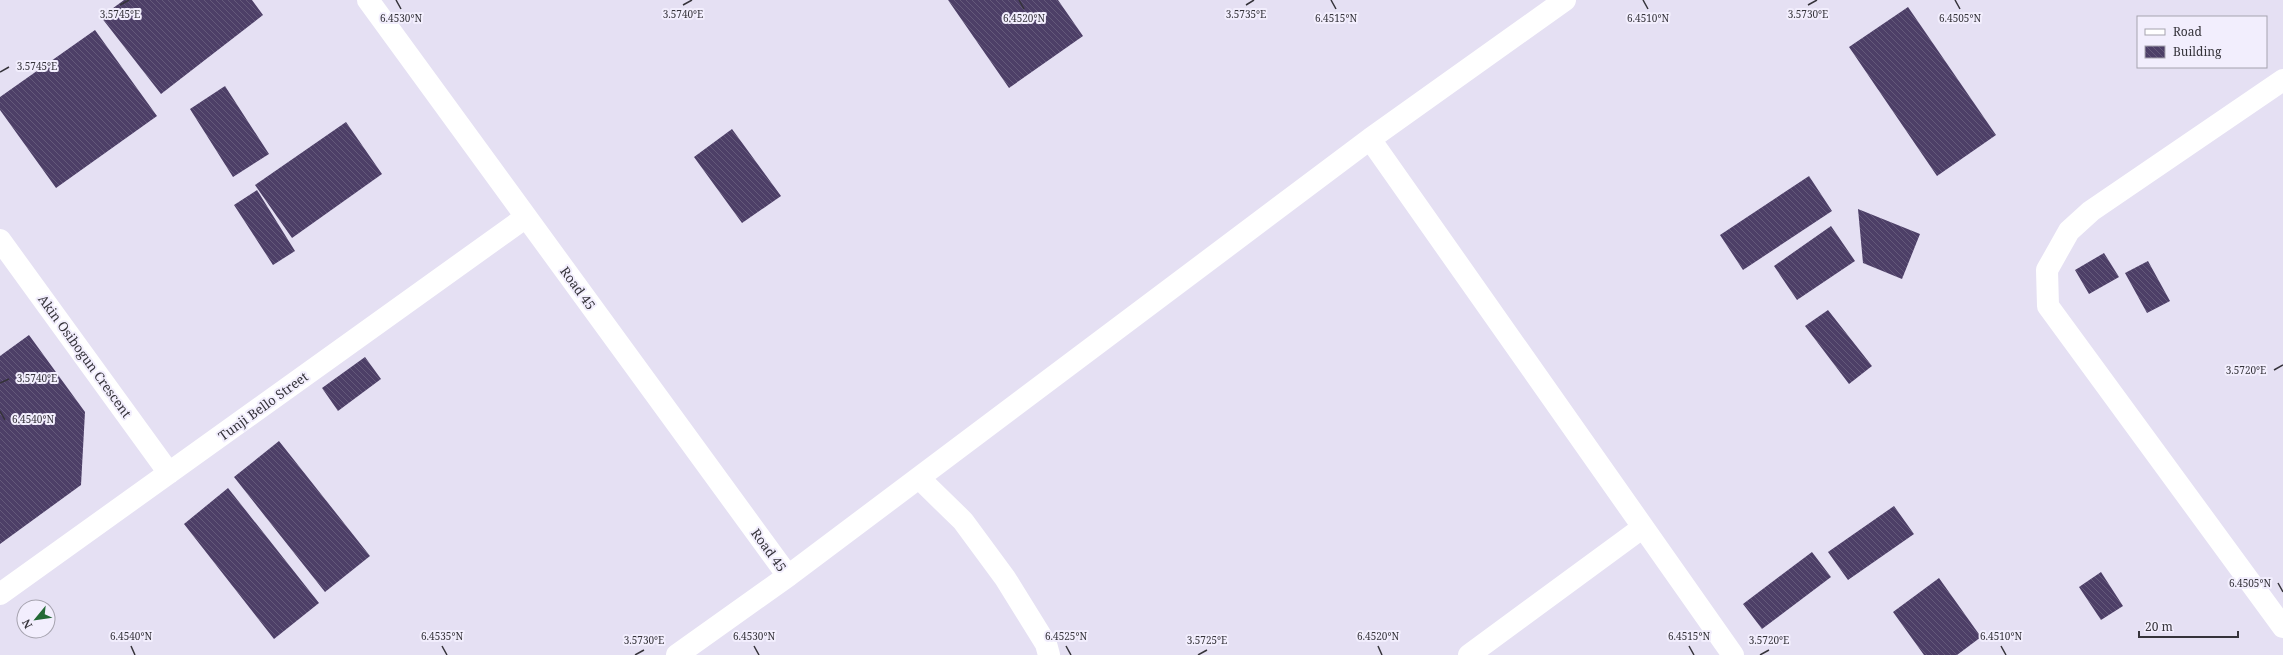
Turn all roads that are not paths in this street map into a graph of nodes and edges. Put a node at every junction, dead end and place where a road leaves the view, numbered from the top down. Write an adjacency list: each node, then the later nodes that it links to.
1 (368, 0): 5 (street, Road 45)
2 (1566, 0): 4 (street)
3 (2283, 80): 12 (street)
4 (1370, 139): 8 (street); 9 (street)
5 (526, 217): 7 (street, Tunji Bello Street); 10 (street, Road 45)
6 (0, 240): 7 (street, Akin Osibogun Crescent)
7 (169, 473): 11 (street, Tunji Bello Street)
8 (919, 478): 10 (street); 14 (street)
9 (1642, 528): 15 (street); 16 (street)
10 (788, 576): 13 (street)
11 (0, 594)
12 (2283, 627)
13 (676, 655)
14 (1049, 655)
15 (1469, 655)
16 (1733, 655)

